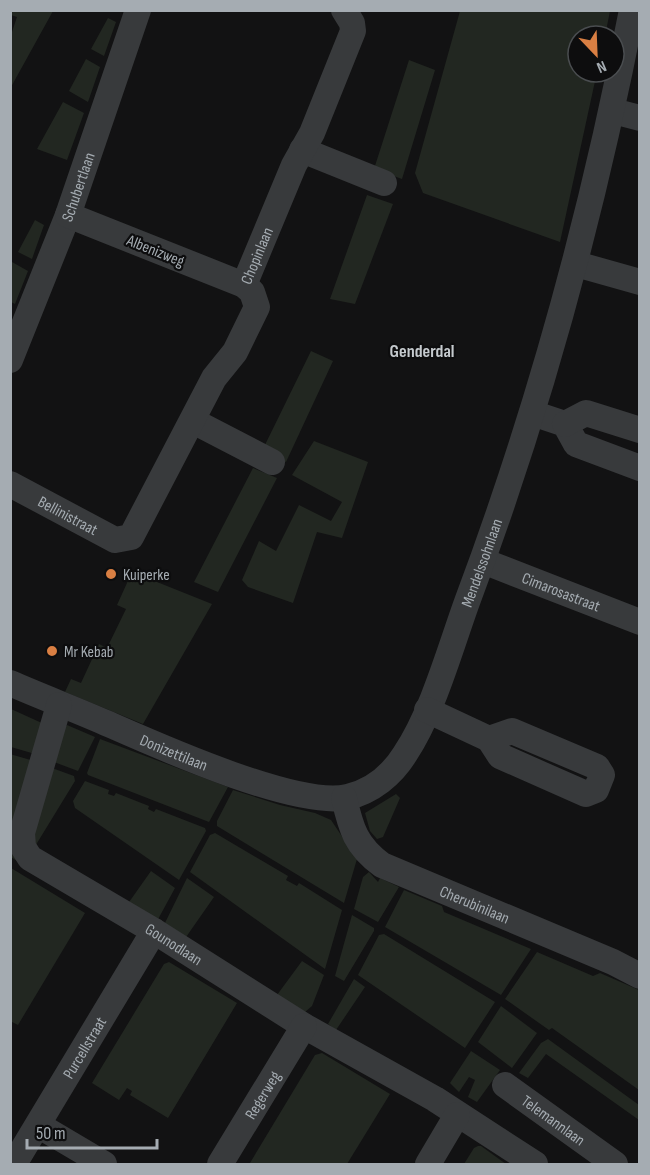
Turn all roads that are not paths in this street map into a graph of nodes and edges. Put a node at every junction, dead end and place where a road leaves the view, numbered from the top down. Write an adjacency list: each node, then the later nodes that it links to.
1 (138, 10): 8 (street, Schubertlaan)
2 (344, 10): 6 (street, Chopinlaan)
3 (632, 10): 4 (street, Mendelssohnlaan)
4 (613, 111): 5 (street); 9 (street, Mendelssohnlaan)
5 (639, 118)
6 (302, 150): 7 (street); 11 (street, Chopinlaan)
7 (384, 183)
8 (68, 215): 11 (street, Albenizweg); 12 (street, Schubertlaan)
9 (576, 264): 10 (street); 13 (street, Mendelssohnlaan)
10 (639, 282)
11 (244, 285): 14 (street, Chopinlaan)
12 (10, 360)
13 (532, 414): 15 (street); 21 (street, Mendelssohnlaan)
14 (193, 421): 17 (street); 20 (street, Chopinlaan)
15 (565, 424): 16 (street); 18 (street)
16 (639, 430)
17 (272, 462)
18 (639, 468)
19 (10, 484): 20 (street, Bellinistraat)
20 (126, 539)
21 (483, 561): 22 (street, Cimarosastraat); 25 (street, Mendelssohnlaan)
22 (639, 622)
23 (10, 683): 24 (street, Donizettilaan)
24 (59, 705): 27 (street, Donizettilaan); 28 (street, Gounodlaan)
25 (427, 710): 26 (street); 27 (street, Mendelssohnlaan)
26 (489, 739)
27 (344, 798): 29 (street, Cherubinilaan)
28 (154, 931): 30 (street, Gounodlaan); 33 (street, Purcellstraat)
29 (639, 976)
30 (304, 1026): 32 (street, Gounodlaan); 37 (street, Regerweg)
31 (505, 1085): 34 (street, Telemannlaan)
32 (457, 1115): 38 (street); 39 (street)
33 (38, 1125): 35 (street, Purcellstraat); 36 (street)
34 (604, 1161)
35 (15, 1164)
36 (104, 1164)
37 (220, 1164)
38 (428, 1164)
39 (535, 1164)

